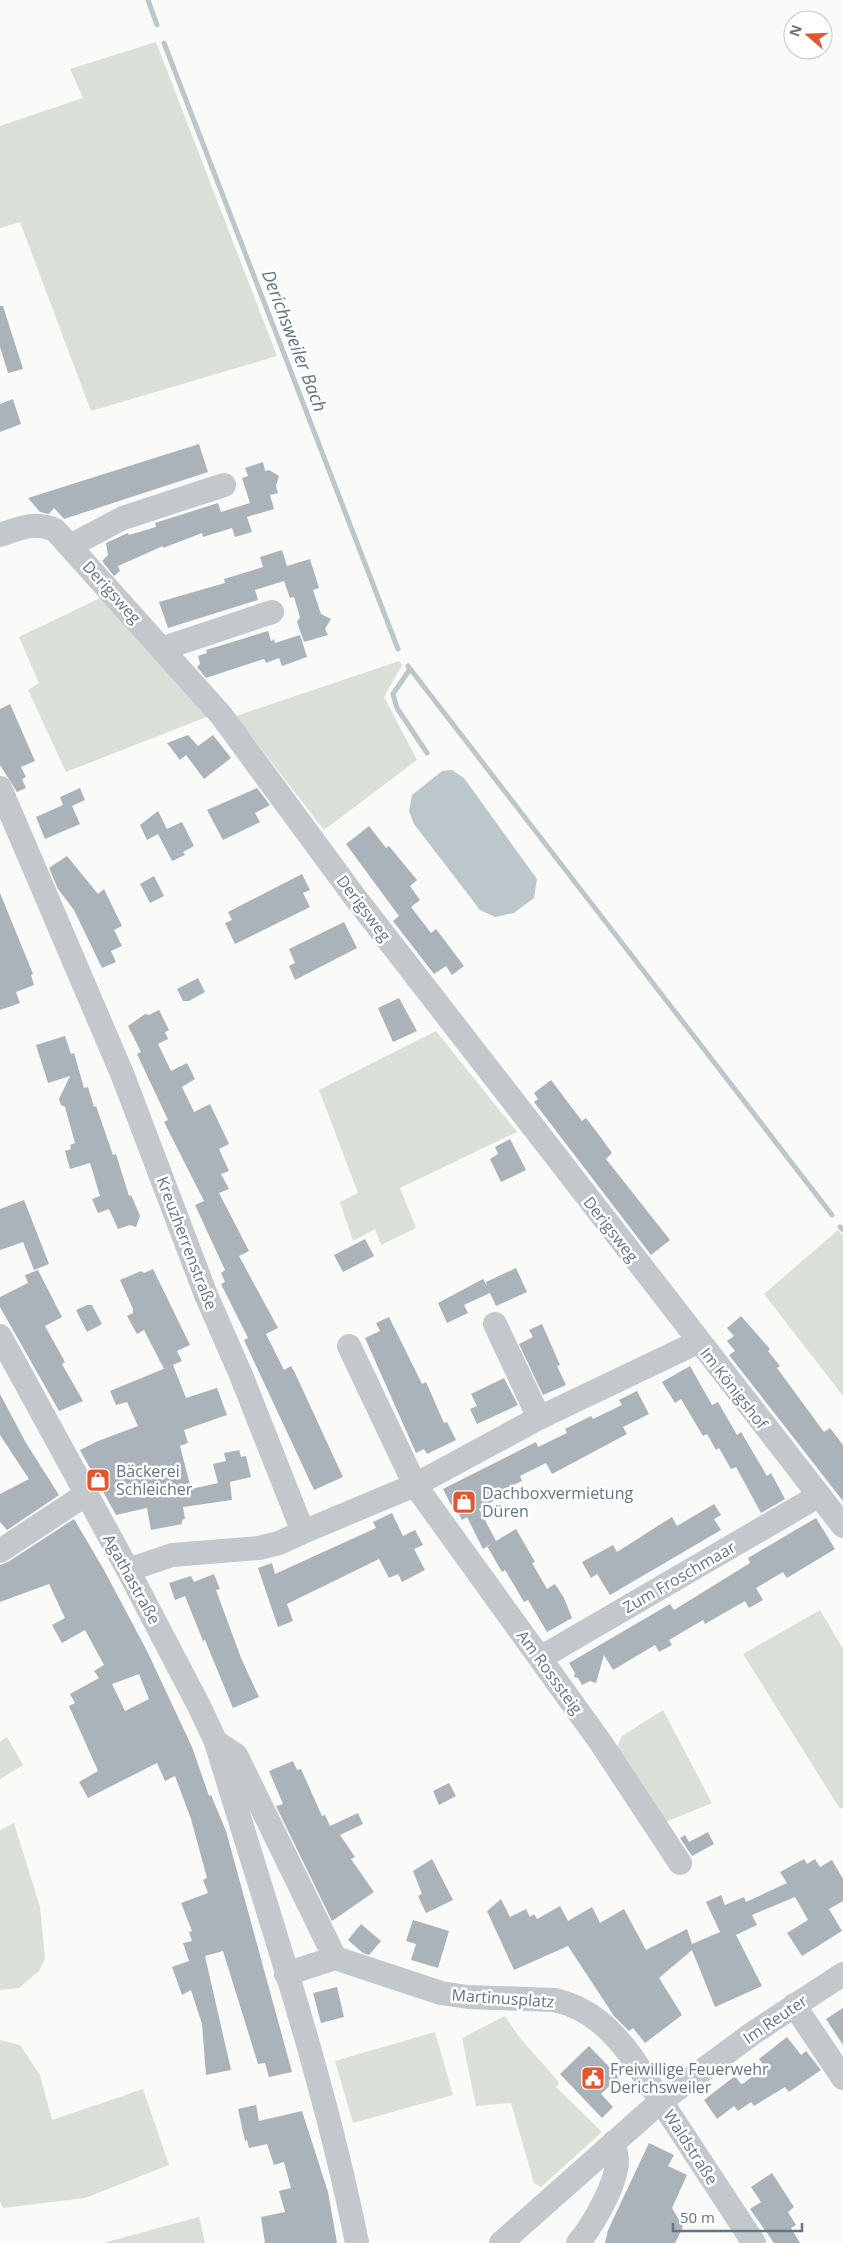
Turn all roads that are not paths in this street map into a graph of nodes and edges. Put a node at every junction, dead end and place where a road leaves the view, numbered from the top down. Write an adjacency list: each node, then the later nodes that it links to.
1 (224, 484): 3 (street)
2 (0, 535): 3 (street, Derigsweg)
3 (70, 546): 5 (street, Derigsweg)
4 (272, 612): 5 (street)
5 (164, 648): 9 (street, Derigsweg)
6 (3, 800): 16 (street, Kreuzherrenstraße)
7 (496, 1324): 11 (street)
8 (0, 1336): 13 (street, Agathastraße)
9 (698, 1342): 11 (street, Im Königshof); 14 (street, Im Königshof)
10 (349, 1346): 12 (street)
11 (539, 1418): 12 (street, Im Königshof)
12 (415, 1485): 16 (street, Im Königshof); 19 (street, Am Rosssteig)
13 (85, 1495): 17 (street); 18 (street, Agathastraße)
14 (818, 1496): 15 (street, Im Königshof); 19 (street, Zum Froschmaar)
15 (843, 1526)
16 (303, 1532): 18 (street)
17 (0, 1551)
18 (128, 1570): 20 (street, Agathastraße)
19 (540, 1658): 21 (street, Am Rosssteig)
20 (216, 1742): 22 (street); 23 (street, Agathastraße)
21 (680, 1863)
22 (335, 1958): 23 (street); 27 (street, Martinusplatz)
23 (286, 1974): 29 (street)
24 (843, 1974): 25 (street, Im Reuter)
25 (794, 2005): 26 (street); 27 (street, Im Reuter)
26 (843, 2078)
27 (661, 2101): 28 (street); 32 (street, Waldstraße)
28 (614, 2142): 30 (street); 31 (street)
29 (356, 2243)
30 (501, 2243)
31 (578, 2243)
32 (754, 2243)

